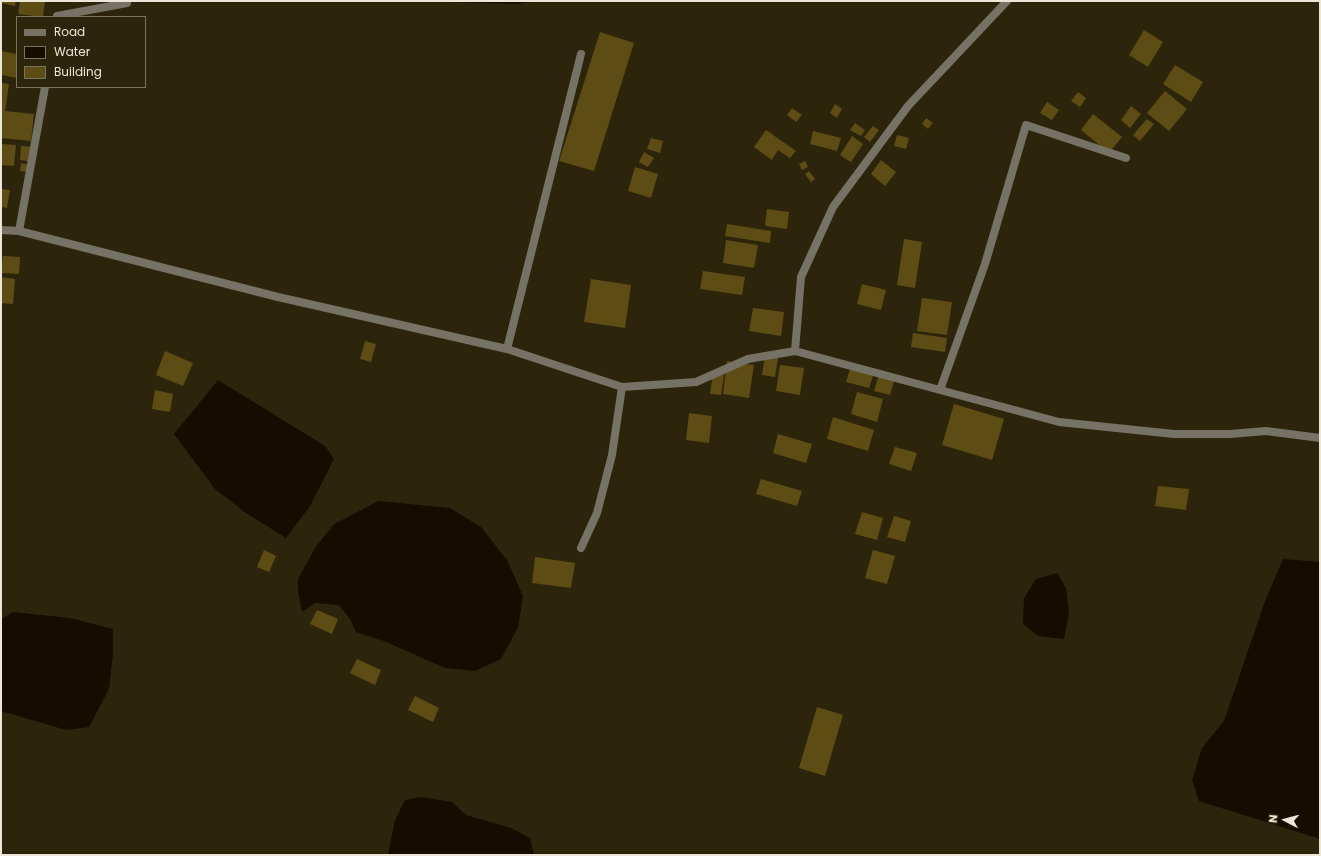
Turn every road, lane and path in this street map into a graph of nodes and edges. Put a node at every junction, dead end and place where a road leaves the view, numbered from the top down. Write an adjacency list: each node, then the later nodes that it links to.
1 (127, 1): 3 (street)
2 (1007, 1): 10 (street)
3 (57, 16)
4 (581, 54): 9 (street)
5 (44, 88): 8 (street)
6 (1126, 158): 12 (street)
7 (1, 230): 8 (street)
8 (19, 231): 9 (street)
9 (507, 349): 11 (street)
10 (795, 351): 11 (street); 12 (street)
11 (622, 387): 14 (street)
12 (940, 390): 13 (street)
13 (1320, 438)
14 (581, 548)

